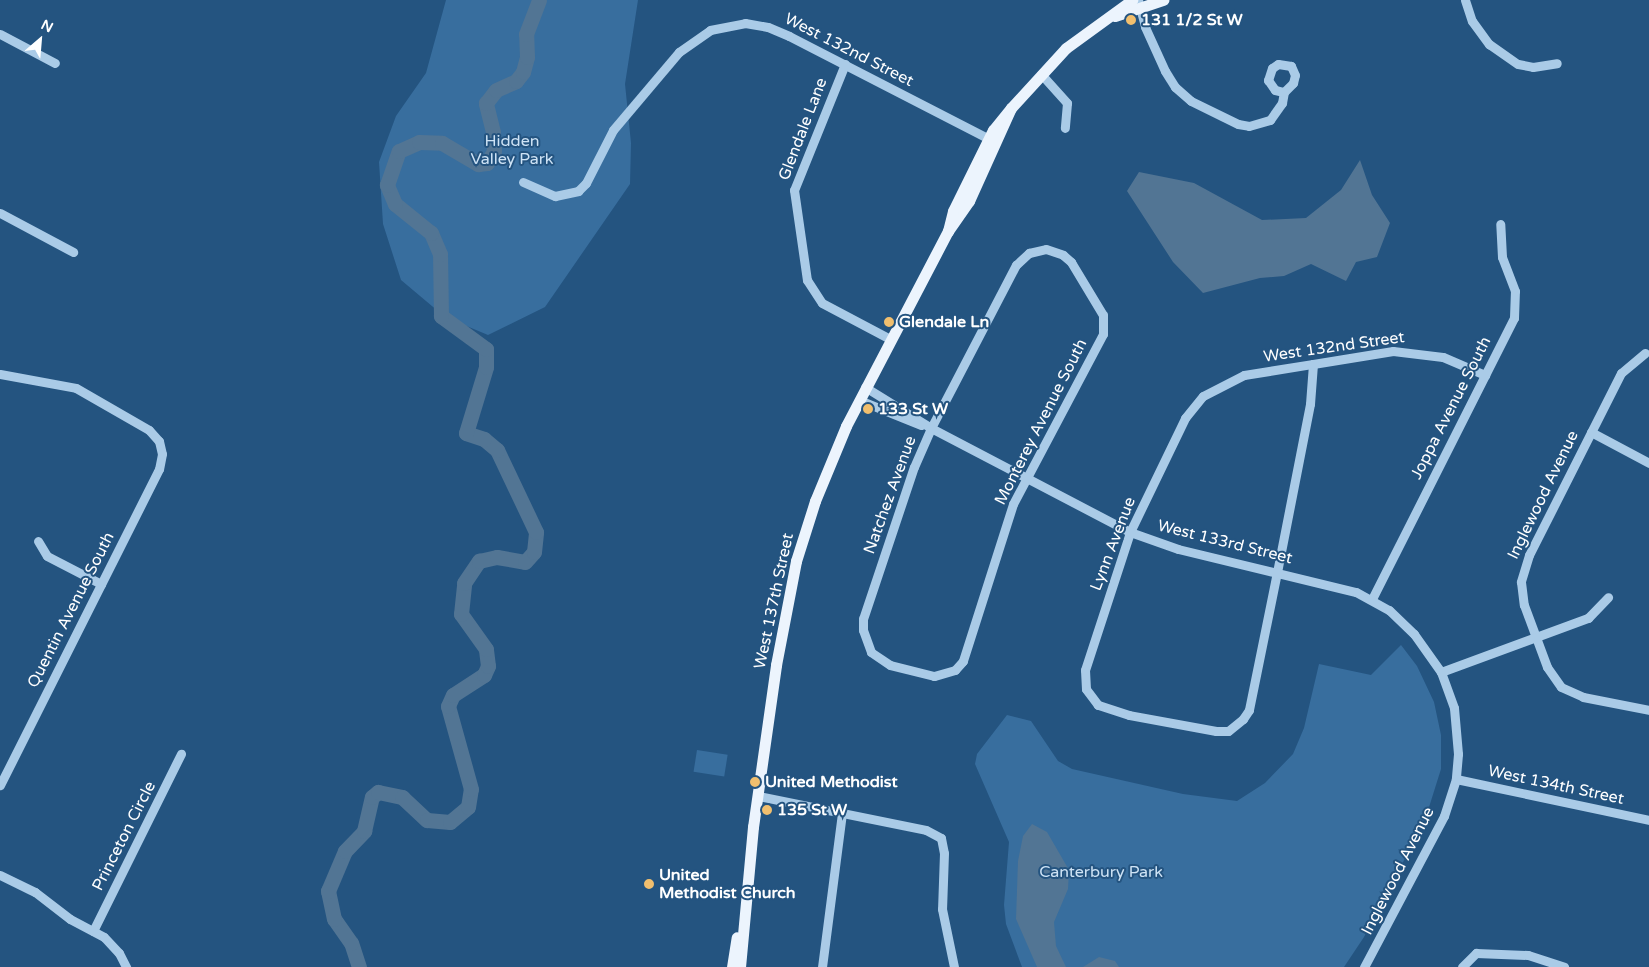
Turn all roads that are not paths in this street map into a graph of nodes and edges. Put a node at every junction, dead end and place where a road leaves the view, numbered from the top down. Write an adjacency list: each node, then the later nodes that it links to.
1 (1163, 0): 3 (main road, West 137th Street)
2 (1465, 0): 6 (street)
3 (1137, 2): 8 (main road, West 137th Street); 9 (street)
4 (0, 34): 5 (street)
5 (55, 63)
6 (1557, 63)
7 (845, 64): 11 (street, West 132nd Street); 12 (street, West 132nd Street); 17 (street, Glendale Lane)
8 (1041, 74): 10 (street); 11 (main road, West 137th Street)
9 (1284, 92)
10 (1064, 128)
11 (993, 141): 17 (main road, West 137th Street)
12 (523, 182)
13 (0, 213): 15 (street)
14 (1500, 224): 21 (street, Joppa Avenue South)
15 (73, 252)
16 (1086, 286): 25 (street, Natchez Avenue); 28 (street, Monterey Avenue South)
17 (890, 339): 22 (main road, West 137th Street)
18 (1645, 353): 26 (street, Inglewood Avenue)
19 (1313, 364): 21 (street, West 132nd Street); 23 (street, West 132nd Street); 31 (street)
20 (0, 374): 32 (street, Quentin Avenue South)
21 (1485, 375): 34 (street, Joppa Avenue South)
22 (865, 388): 24 (main road, West 137th Street); 25 (street, West 133rd Street)
23 (1215, 388): 29 (street, Lynn Avenue)
24 (859, 400): 25 (street, West 133rd Street); 42 (main road, West 137th Street)
25 (931, 428): 28 (street, West 133rd Street); 36 (street, Natchez Avenue)
26 (1591, 432): 27 (street); 35 (street, Inglewood Avenue)
27 (1649, 463)
28 (1026, 477): 29 (street, West 133rd Street); 36 (street, Monterey Avenue South)
29 (1130, 532): 31 (street, West 133rd Street); 31 (street, Lynn Avenue)
30 (38, 541): 32 (street)
31 (1278, 572): 34 (street, West 133rd Street)
32 (101, 584): 41 (street, Quentin Avenue South)
33 (1608, 597): 35 (street)
34 (1372, 599): 37 (street, West 133rd Street)
35 (1536, 638): 37 (street); 38 (street, Inglewood Avenue)
36 (910, 670)
37 (1441, 672): 40 (street, Inglewood Avenue)
38 (1649, 710)
39 (182, 754): 47 (street, Princeton Circle)
40 (1456, 779): 44 (street, West 134th Street); 53 (street, Inglewood Avenue)
41 (0, 783)
42 (758, 796): 43 (street); 46 (main road, West 137th Street)
43 (842, 814): 51 (street); 52 (street)
44 (1649, 820)
45 (0, 874): 47 (street)
46 (743, 918): 49 (main road); 50 (main road)
47 (93, 931): 48 (street)
48 (126, 967)
49 (732, 967)
50 (740, 967)
51 (822, 967)
52 (954, 967)
53 (1364, 967)
54 (1462, 967): 55 (street)
55 (1564, 967)

